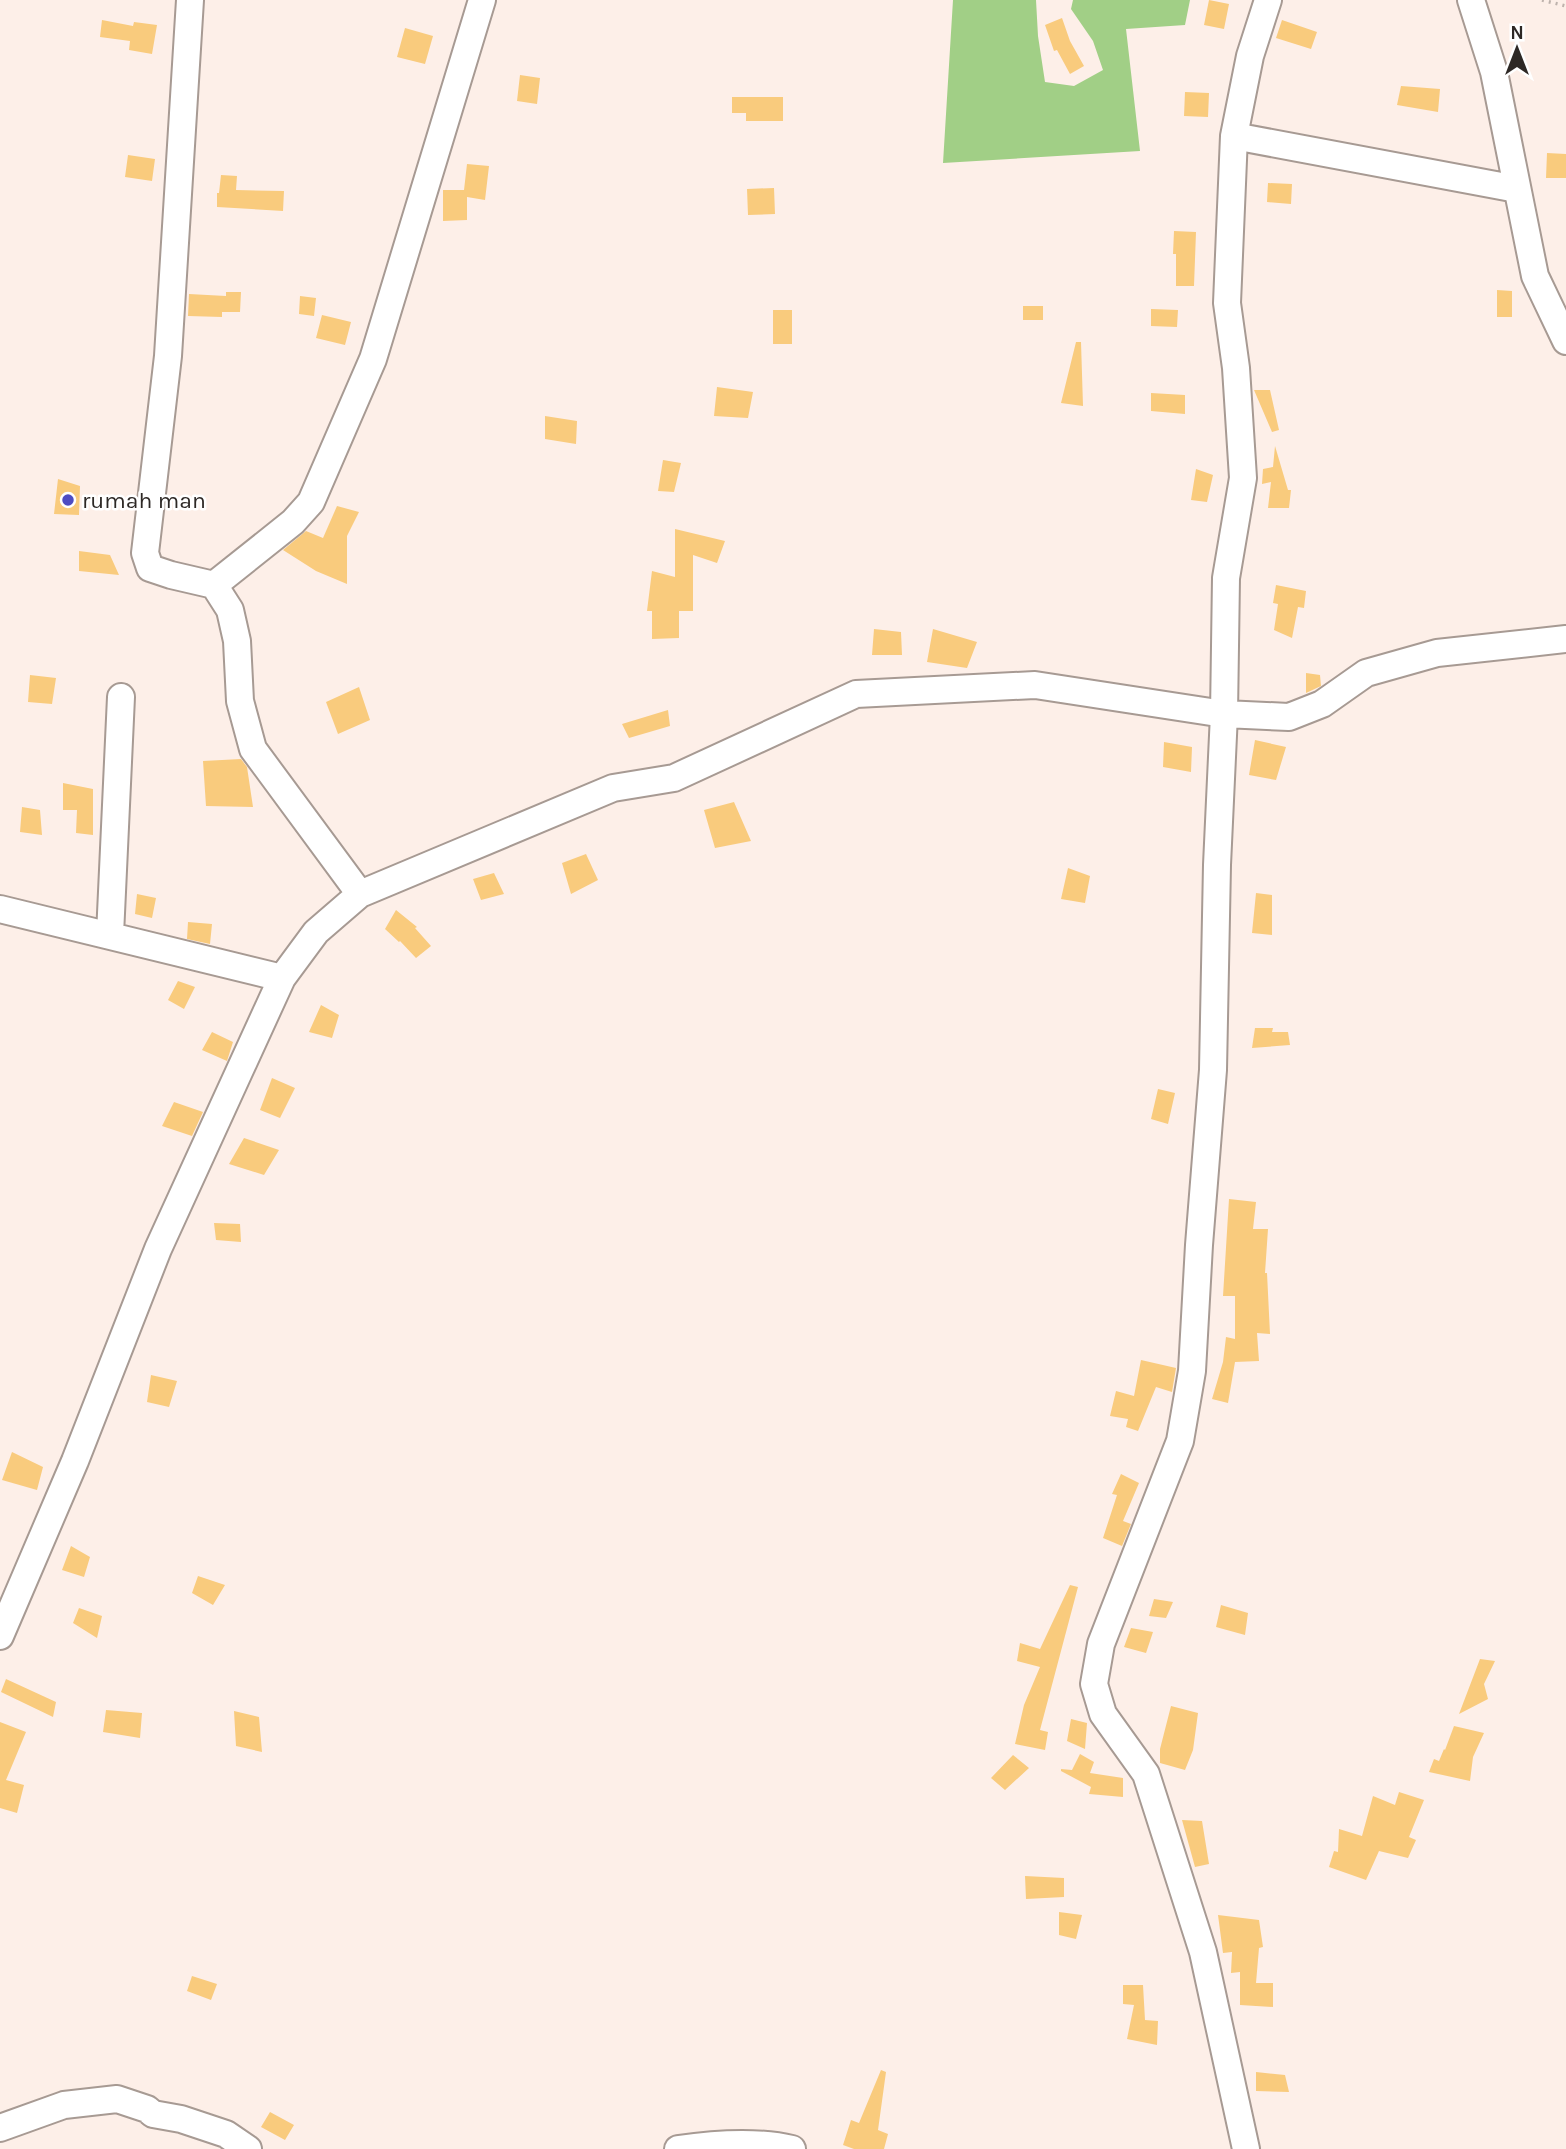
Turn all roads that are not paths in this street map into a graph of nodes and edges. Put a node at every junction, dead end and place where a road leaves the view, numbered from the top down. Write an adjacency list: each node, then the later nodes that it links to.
1 (190, 0): 8 (street)
2 (482, 0): 8 (street)
3 (1268, 0): 5 (street)
4 (1471, 0): 6 (street)
5 (1234, 136): 6 (street); 11 (street)
6 (1517, 189): 7 (street)
7 (1566, 341)
8 (214, 585): 12 (street)
9 (1566, 639): 11 (street)
10 (121, 697): 14 (street)
11 (1224, 714): 12 (street); 21 (street)
12 (360, 894): 15 (street)
13 (0, 909): 14 (street)
14 (110, 935): 15 (street)
15 (282, 978): 16 (street)
16 (0, 1636)
17 (0, 2128): 18 (street)
18 (248, 2149)
19 (678, 2149): 20 (street)
20 (792, 2149)
21 (1246, 2149)

